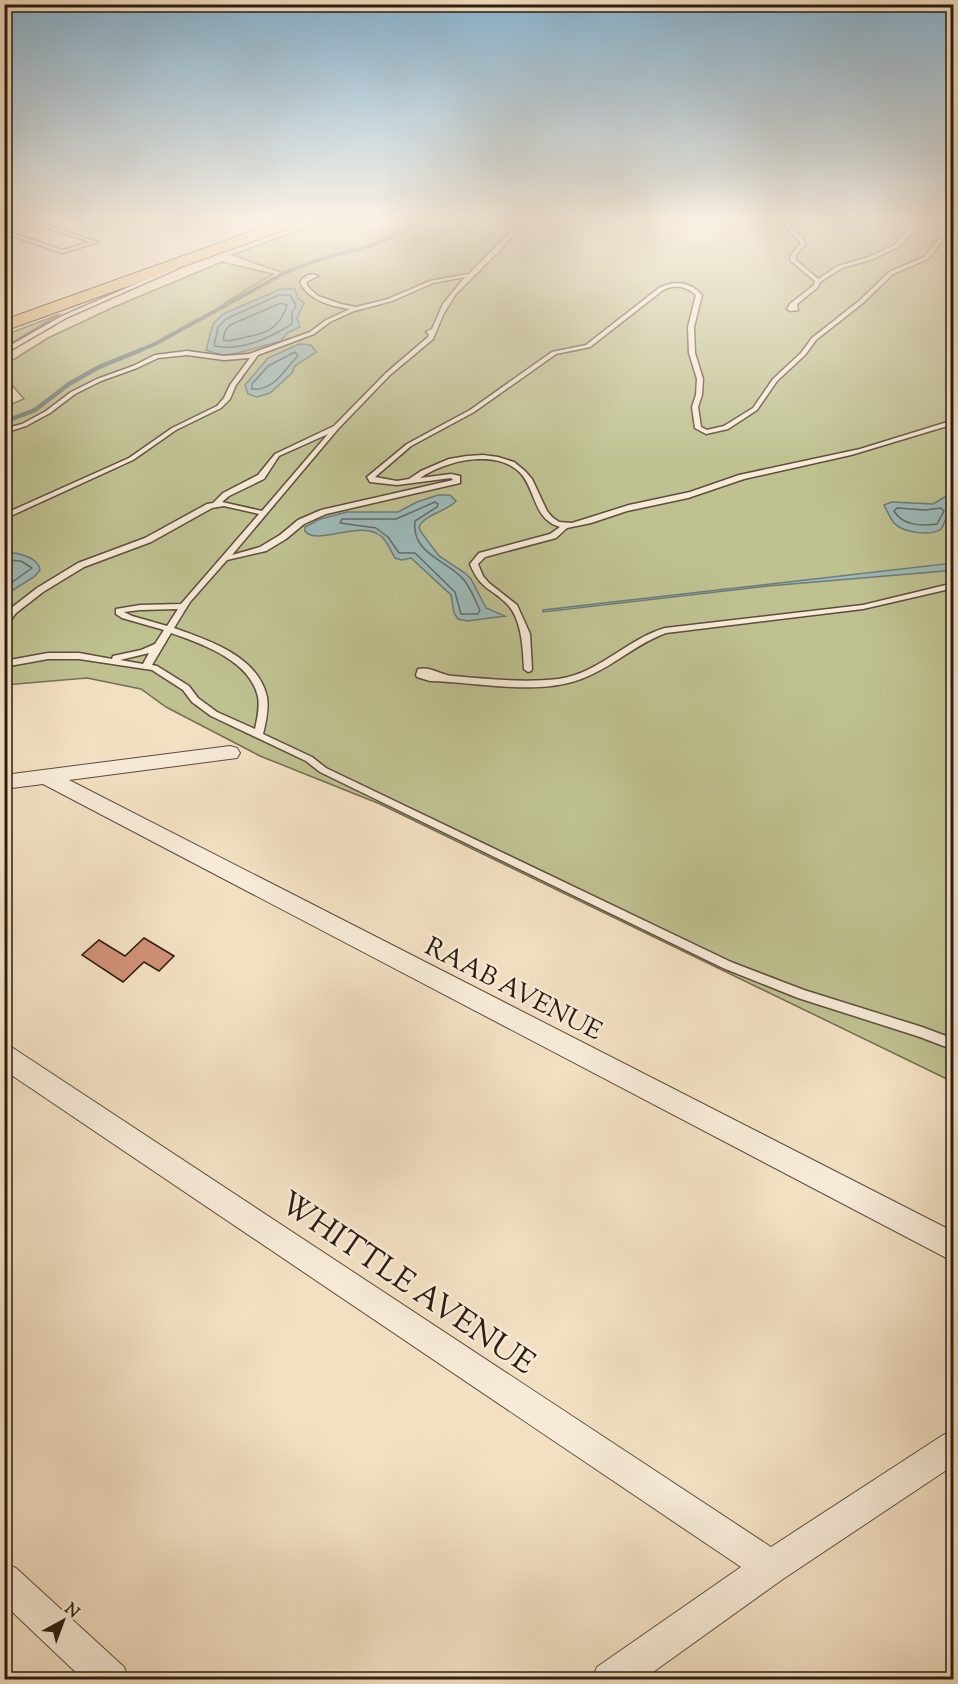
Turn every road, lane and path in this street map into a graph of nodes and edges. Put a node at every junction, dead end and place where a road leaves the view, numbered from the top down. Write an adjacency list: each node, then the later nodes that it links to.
1 (75, 301): 14 (highway)
2 (101, 301): 15 (lane)
3 (327, 301): 11 (lane)
4 (384, 301): 12 (lane)
5 (448, 301): 18 (lane)
6 (646, 301): 22 (lane)
7 (698, 301): 9 (lane)
8 (798, 301): 10 (lane)
9 (863, 301)
10 (794, 304)
11 (340, 307): 12 (lane); 13 (lane)
12 (356, 309): 13 (lane)
13 (347, 312): 16 (lane)
14 (4, 326)
15 (4, 352)
16 (255, 355): 19 (lane); 26 (lane)
17 (954, 422): 27 (lane)
18 (336, 428): 20 (lane); 21 (lane)
19 (4, 431)
20 (309, 439): 21 (lane); 24 (lane)
21 (325, 443): 25 (lane)
22 (410, 481): 23 (lane); 23 (lane); 27 (lane)
23 (395, 494): 28 (lane)
24 (216, 504): 25 (lane); 31 (lane)
25 (263, 513): 28 (lane)
26 (4, 517)
27 (565, 526): 37 (lane)
28 (226, 558): 30 (lane)
29 (954, 585): 38 (lane)
30 (184, 607): 32 (lane); 32 (lane)
31 (4, 623)
32 (169, 630): 33 (lane); 39 (lane)
33 (156, 646): 34 (lane); 36 (lane)
34 (107, 660): 35 (lane); 36 (lane)
35 (4, 664)
36 (146, 667): 39 (lane)
37 (528, 669)
38 (445, 677)
39 (258, 736): 43 (lane)
40 (230, 753): 41 (street)
41 (48, 778): 42 (street); 45 (street, RAAB AVENUE)
42 (4, 782)
43 (954, 1045)
44 (4, 1056): 47 (street, WHITTLE AVENUE)
45 (954, 1248)
46 (954, 1446): 47 (street)
47 (771, 1567): 50 (street)
48 (4, 1580): 49 (street)
49 (111, 1680)
50 (610, 1680)

